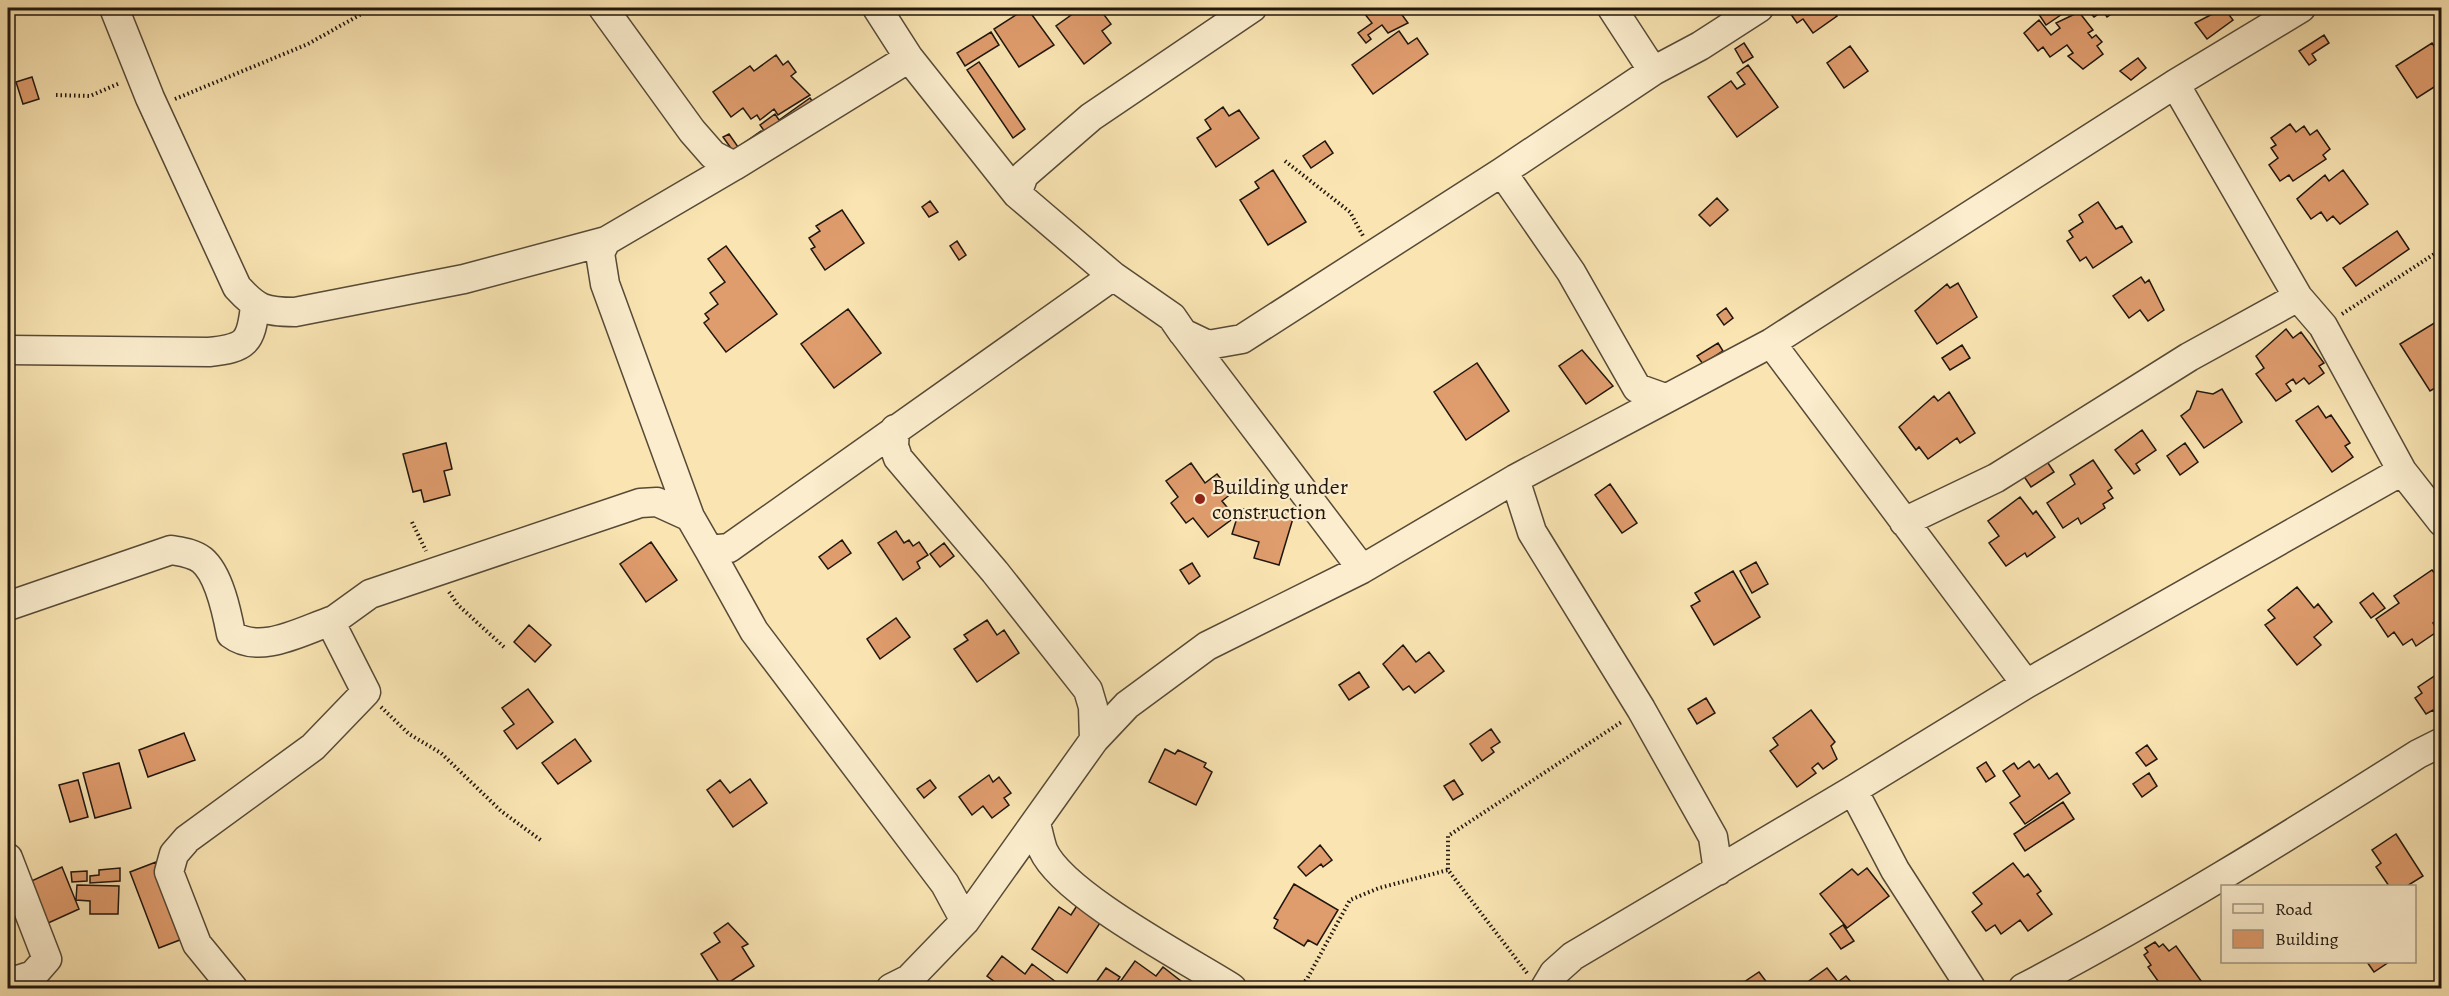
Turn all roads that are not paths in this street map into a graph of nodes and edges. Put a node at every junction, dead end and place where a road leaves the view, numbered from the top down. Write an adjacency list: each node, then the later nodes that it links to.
1 (114, 8): 17 (street)
2 (603, 8): 11 (street)
3 (877, 8): 8 (street)
4 (1252, 8): 13 (street)
5 (1612, 8): 9 (street)
6 (1759, 8): 9 (street)
7 (2301, 8): 10 (street)
8 (909, 58): 11 (street); 13 (street)
9 (1653, 71): 12 (street)
10 (2175, 84): 16 (street); 19 (street)
11 (734, 166): 14 (street)
12 (1502, 172): 18 (street); 21 (street)
13 (1017, 194): 15 (street)
14 (606, 241): 17 (street); 26 (street)
15 (1113, 276): 18 (street); 22 (street)
16 (2298, 297): 23 (street); 27 (street)
17 (255, 306): 20 (street)
18 (1183, 333): 29 (street)
19 (1771, 343): 21 (street); 27 (street)
20 (8, 350)
21 (1665, 398): 24 (street)
22 (895, 429): 28 (street); 33 (street)
23 (2402, 471): 25 (street); 32 (street)
24 (1515, 479): 29 (street); 39 (street)
25 (2440, 515)
26 (690, 517): 28 (street); 31 (street)
27 (1904, 522): 32 (street)
28 (709, 550): 43 (street)
29 (1362, 569): 34 (street)
30 (8, 606): 31 (street)
31 (334, 620): 47 (street)
32 (2026, 684): 37 (street)
33 (1088, 690): 34 (street); 35 (street)
34 (1127, 705): 35 (street)
35 (1094, 740): 38 (street)
36 (2442, 742): 51 (street)
37 (1853, 790): 40 (street); 50 (street)
38 (1036, 823): 43 (street); 44 (street)
39 (1713, 837): 40 (street); 42 (street)
40 (1743, 856): 42 (street)
41 (8, 858): 45 (street)
42 (1718, 871): 46 (street)
43 (965, 921): 48 (street)
44 (1205, 980): 49 (street)
45 (8, 983)
46 (1538, 985)
47 (233, 988)
48 (891, 988)
49 (1232, 988)
50 (1971, 988)
51 (2023, 988)

